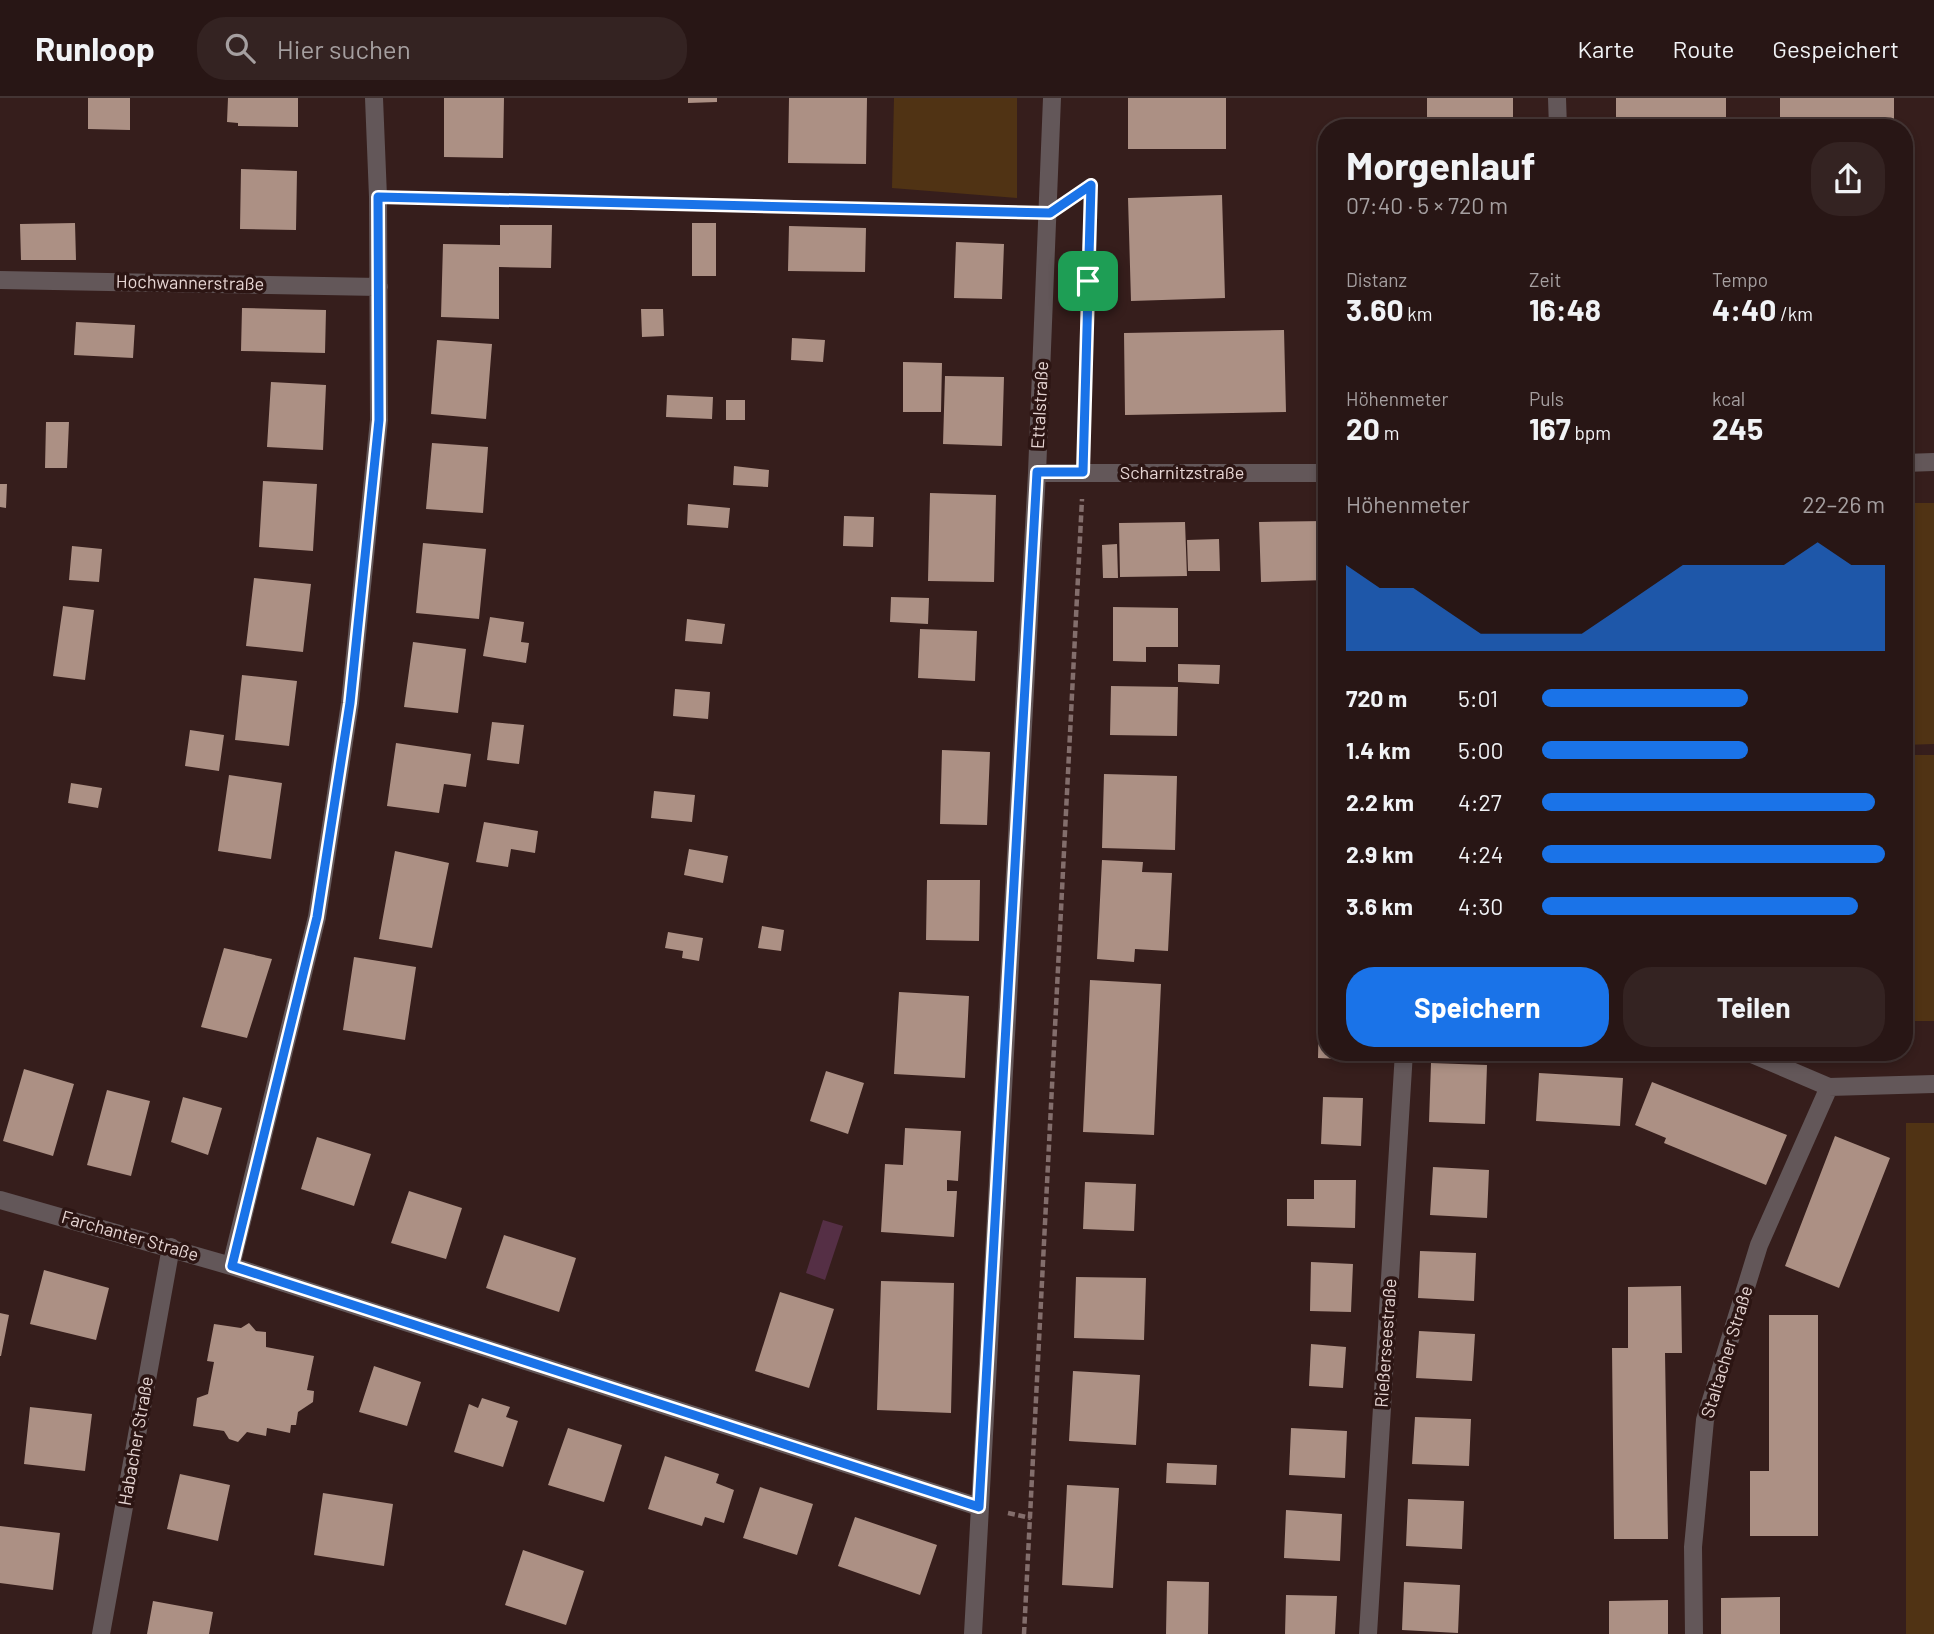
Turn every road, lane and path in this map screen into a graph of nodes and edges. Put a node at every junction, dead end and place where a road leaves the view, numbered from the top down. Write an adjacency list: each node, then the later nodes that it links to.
1 (374, 98): 5 (street)
2 (1052, 98): 6 (street, Ettalstraße)
3 (1557, 98): 4 (street)
4 (1558, 119)
5 (378, 197): 6 (path); 8 (street)
6 (1050, 213): 11 (street, Ettalstraße); 12 (path)
7 (0, 280): 8 (street, Hochwannerstraße)
8 (379, 287): 20 (street)
9 (1934, 462): 10 (street)
10 (1913, 463)
11 (1037, 472): 12 (street, Scharnitzstraße); 21 (street, Ettalstraße)
12 (1083, 472): 13 (street, Scharnitzstraße); 24 (path)
13 (1318, 472)
14 (1404, 1061): 25 (street, Rießerseestraße)
15 (1768, 1061): 17 (street)
16 (1934, 1084): 17 (street)
17 (1829, 1087): 26 (street, Staltacher Straße)
18 (0, 1200): 19 (street, Farchanter Straße)
19 (172, 1247): 20 (street, Farchanter Straße); 22 (street, Habacher Straße)
20 (232, 1266): 21 (street, Farchanter Straße)
21 (979, 1507): 23 (street, Ettalstraße)
22 (101, 1634)
23 (973, 1634)
24 (1024, 1634)
25 (1368, 1634)
26 (1694, 1634)

